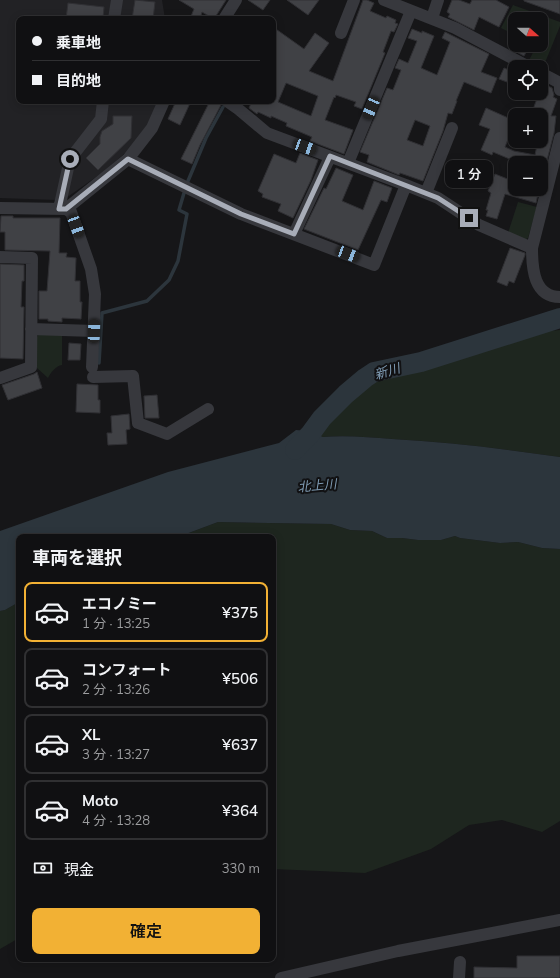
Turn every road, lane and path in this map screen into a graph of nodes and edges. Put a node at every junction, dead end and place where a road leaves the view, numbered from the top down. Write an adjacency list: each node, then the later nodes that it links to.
1 (117, 0): 7 (street)
2 (236, 0): 8 (street)
3 (354, 0): 10 (street)
4 (384, 0): 6 (street)
5 (438, 0): 9 (street)
6 (411, 11): 9 (street); 21 (street)
7 (114, 16)
8 (226, 16)
9 (432, 18): 11 (street)
10 (341, 32)
11 (516, 60)
12 (548, 77): 13 (street)
13 (560, 90)
14 (104, 104): 25 (street)
15 (163, 104): 20 (street)
16 (231, 104): 19 (street)
17 (452, 128): 23 (street)
18 (560, 138): 27 (street)
19 (330, 156): 21 (street); 26 (street)
20 (128, 159): 25 (street); 26 (street)
21 (348, 163): 22 (street)
22 (406, 185): 23 (street); 26 (street)
23 (426, 193): 27 (street)
24 (0, 208): 25 (street)
25 (62, 209): 31 (street)
26 (294, 234)
27 (532, 248): 29 (street)
28 (0, 257): 30 (street)
29 (560, 297)
30 (31, 329): 31 (street); 32 (street)
31 (94, 331): 33 (street)
32 (0, 378)
33 (208, 409)
34 (560, 920): 36 (street)
35 (460, 962): 37 (street)
36 (281, 978)
37 (459, 978)

